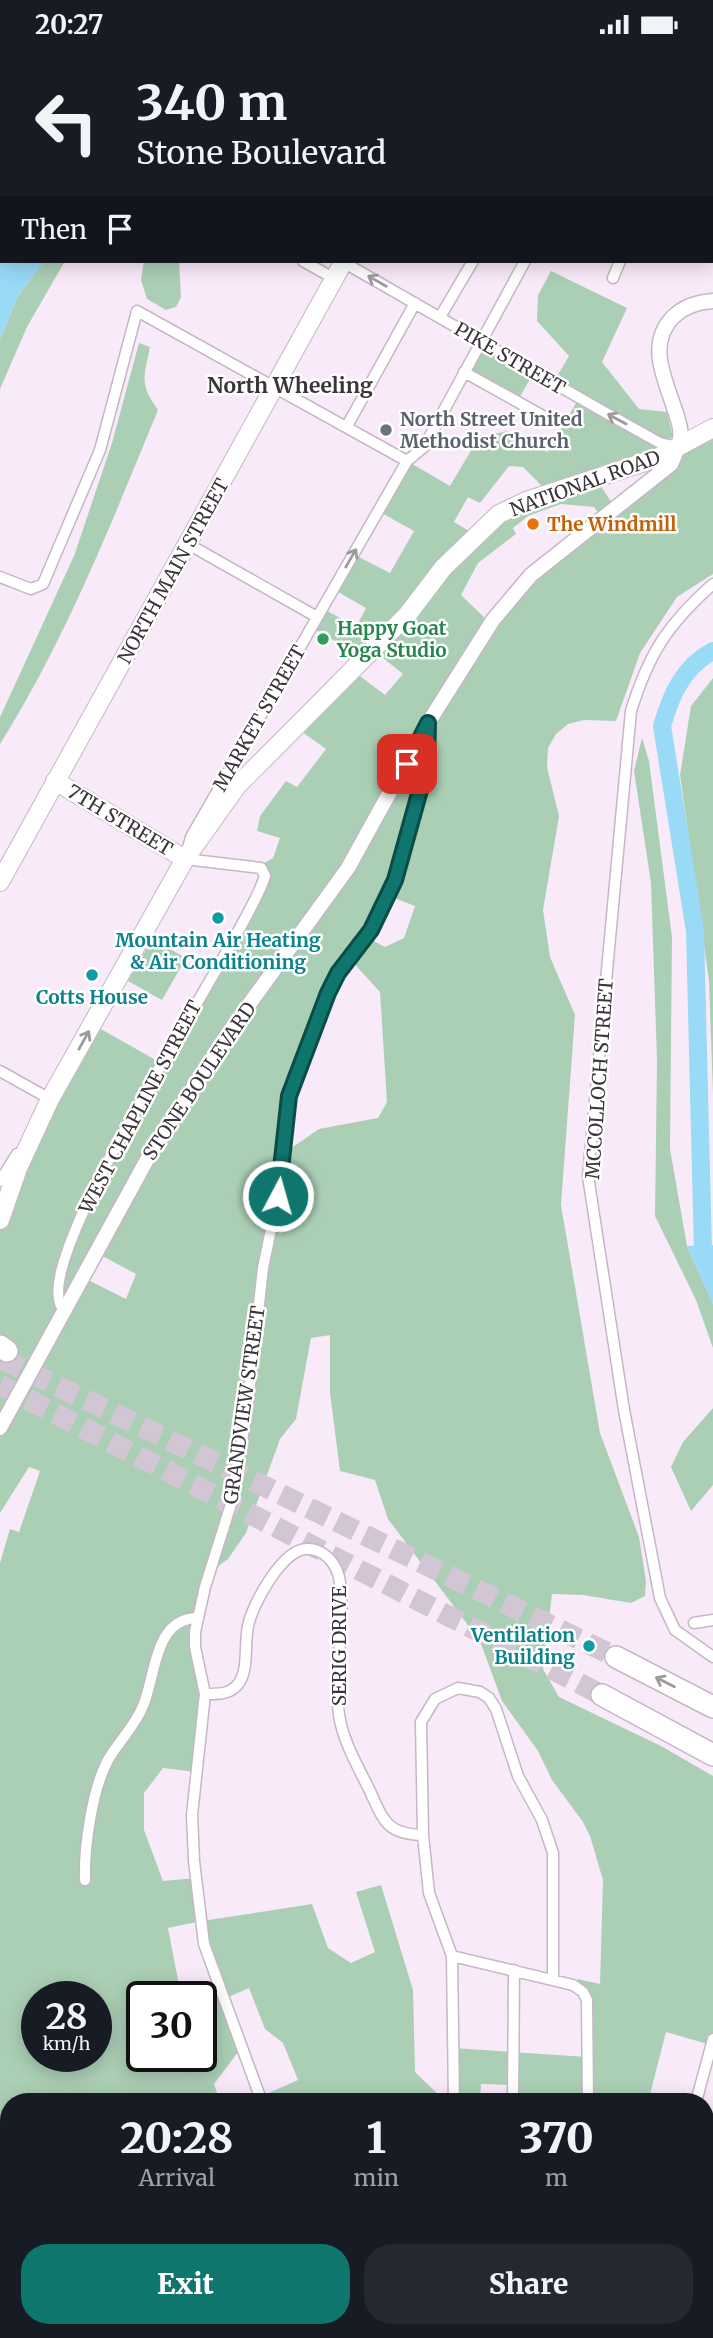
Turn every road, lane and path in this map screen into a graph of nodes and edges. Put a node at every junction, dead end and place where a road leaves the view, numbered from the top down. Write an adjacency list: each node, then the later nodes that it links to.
1 (307, 263): 8 (street)
2 (343, 263): 8 (main road, NORTH MAIN STREET)
3 (347, 263): 10 (street, PIKE STREET, one-way to 3)
4 (472, 263): 11 (street)
5 (524, 263): 12 (street, MARKET STREET)
6 (619, 263): 7 (street)
7 (613, 278)
8 (335, 279): 14 (main road, NORTH MAIN STREET)
9 (713, 301): 18 (street)
10 (415, 303): 11 (street, PIKE STREET); 16 (street)
11 (440, 317): 12 (street, PIKE STREET)
12 (481, 341): 13 (street, MARKET STREET); 18 (street, PIKE STREET, one-way to 12)
13 (464, 373): 15 (street); 19 (street, MARKET STREET)
14 (275, 388): 16 (street); 20 (main road, NORTH MAIN STREET); 21 (street)
15 (552, 421)
16 (346, 426): 19 (street)
17 (713, 428): 18 (main road, NATIONAL ROAD)
18 (679, 448): 24 (street, STONE BOULEVARD); 26 (main road, NATIONAL ROAD)
19 (407, 461): 23 (street, MARKET STREET, one-way to 19)
20 (188, 544): 23 (street); 25 (main road, NORTH MAIN STREET)
21 (0, 577)
22 (713, 585): 38 (street, MCCOLLOCH STREET)
23 (317, 617): 26 (street, MARKET STREET)
24 (428, 723): 32 (street, STONE BOULEVARD); 34 (street, GRANDVIEW STREET)
25 (55, 781): 26 (main road, 7TH STREET); 27 (main road, NORTH MAIN STREET)
26 (185, 859): 29 (main road, MARKET STREET, one-way to 26); 32 (street, WEST CHAPLINE STREET)
27 (0, 881)
28 (0, 1071): 29 (street)
29 (48, 1104): 30 (street, MARKET STREET); 31 (main road, MARKET STREET)
30 (0, 1181)
31 (0, 1220)
32 (64, 1310): 33 (street, STONE BOULEVARD)
33 (0, 1428)
34 (197, 1618): 39 (street, GRANDVIEW STREET); 44 (street)
35 (713, 1620): 36 (street)
36 (694, 1623)
37 (616, 1657): 40 (highway, one-way to 37)
38 (713, 1657)
39 (205, 1694): 43 (street, SERIG DRIVE); 49 (street, GRANDVIEW STREET)
40 (713, 1707)
41 (713, 1738): 42 (highway)
42 (713, 1755)
43 (423, 1835): 45 (street); 47 (street)
44 (85, 1880)
45 (452, 1956): 46 (street); 50 (street)
46 (514, 1970): 47 (street); 51 (street)
47 (553, 1979): 52 (street)
48 (713, 2039): 53 (street)
49 (259, 2093)
50 (454, 2093)
51 (513, 2093)
52 (588, 2093)
53 (698, 2093)

